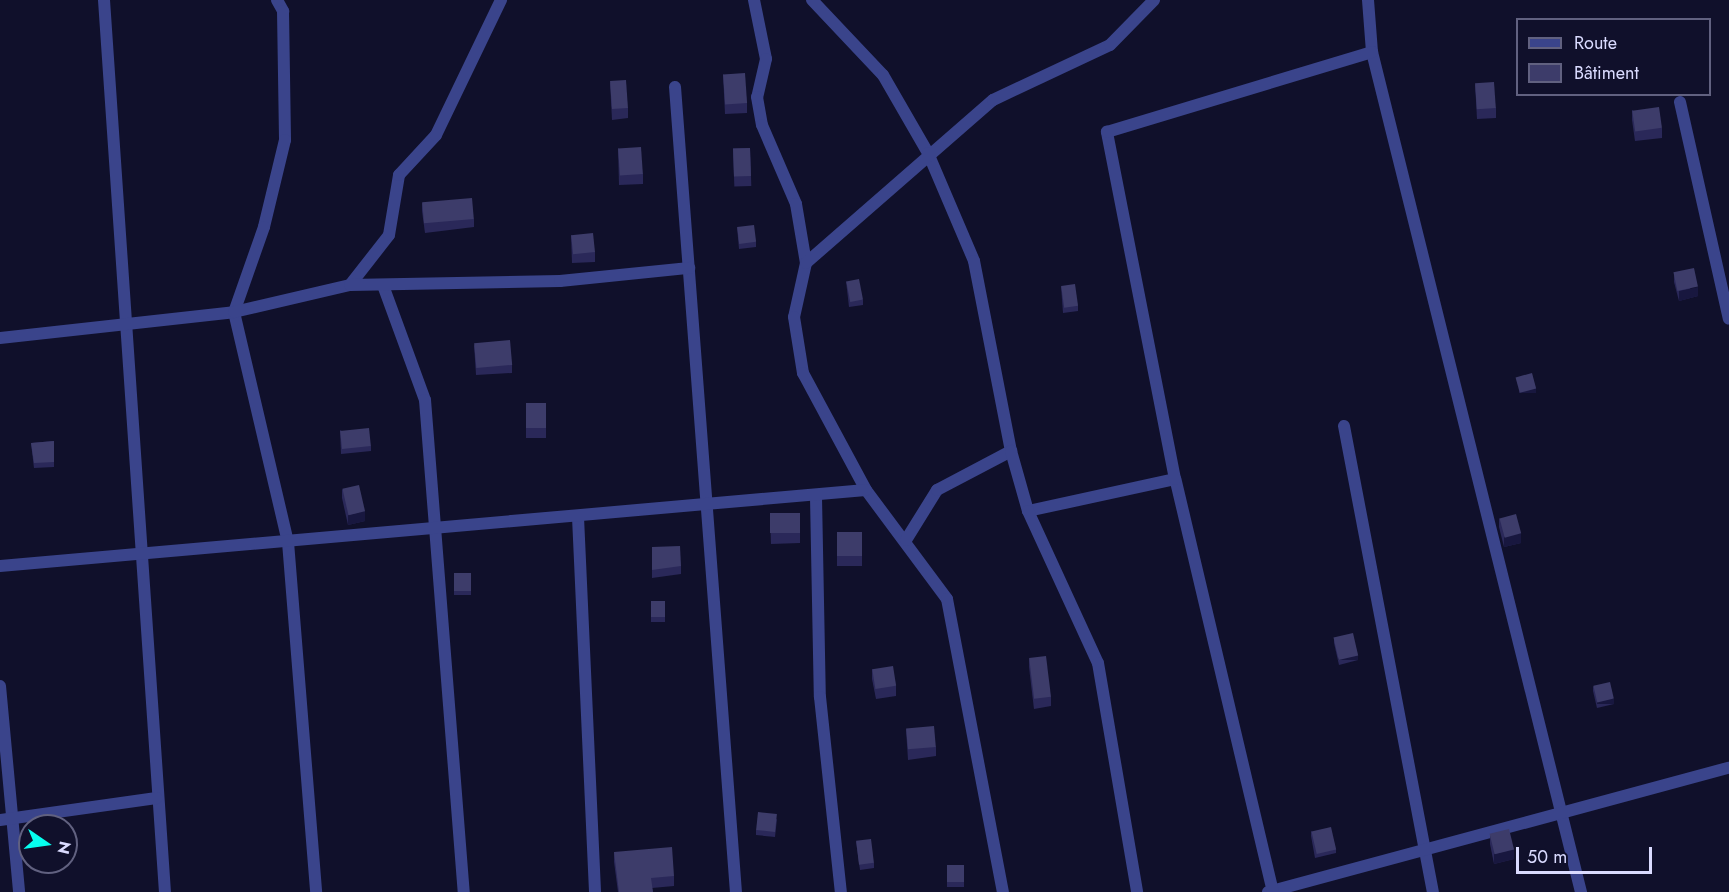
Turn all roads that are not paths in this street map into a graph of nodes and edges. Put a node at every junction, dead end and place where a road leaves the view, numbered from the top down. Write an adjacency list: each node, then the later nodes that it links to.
1 (104, 0): 18 (street)
2 (277, 0): 16 (street)
3 (501, 0): 14 (street)
4 (754, 0): 12 (street)
5 (812, 0): 11 (street)
6 (1154, 0): 11 (street)
7 (1368, 0): 8 (street)
8 (1372, 52): 22 (street); 36 (street)
9 (675, 87): 13 (street)
10 (1680, 102): 17 (street)
11 (928, 153): 12 (street); 21 (street)
12 (806, 263): 23 (street)
13 (689, 268): 15 (street); 25 (street)
14 (350, 285): 15 (street); 16 (street)
15 (384, 288): 28 (street)
16 (234, 312): 18 (street); 30 (street)
17 (1729, 319)
18 (126, 325): 19 (street); 31 (street)
19 (0, 338)
20 (1344, 426): 38 (street)
21 (1011, 451): 26 (street); 29 (street)
22 (1175, 479): 26 (street); 48 (street)
23 (866, 490): 24 (street); 29 (street)
24 (816, 497): 25 (street); 45 (street)
25 (707, 506): 27 (street); 44 (street)
26 (1028, 511): 47 (street)
27 (578, 517): 28 (street); 43 (street)
28 (436, 529): 30 (street); 42 (street)
29 (906, 540): 46 (street)
30 (288, 542): 31 (street); 41 (street)
31 (140, 554): 32 (street); 35 (street)
32 (0, 566)
33 (0, 686): 37 (street)
34 (1729, 768): 36 (street)
35 (156, 798): 37 (street); 40 (street)
36 (1561, 813): 38 (street); 50 (street)
37 (6, 819): 39 (street)
38 (1424, 850): 48 (street); 49 (street)
39 (19, 892)
40 (165, 892)
41 (316, 892)
42 (464, 892)
43 (595, 892)
44 (736, 892)
45 (841, 892)
46 (1003, 892)
47 (1137, 892)
48 (1271, 892)
49 (1432, 892)
50 (1581, 892)

